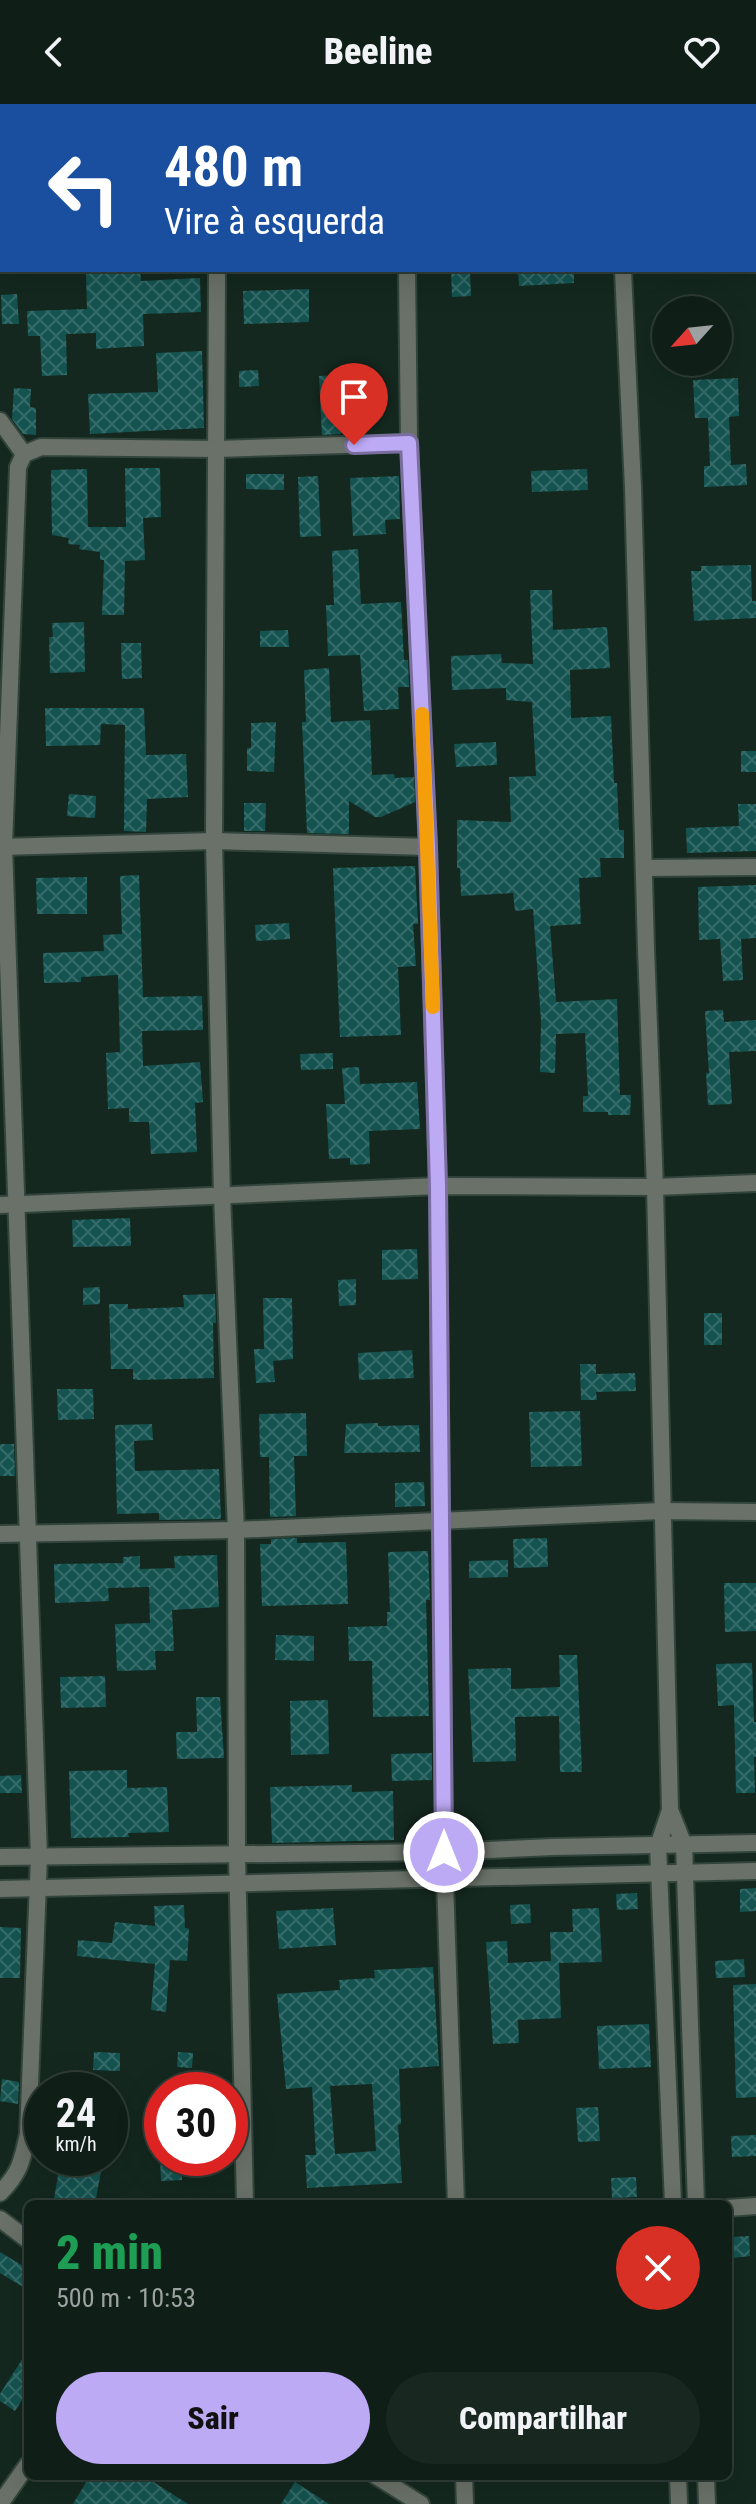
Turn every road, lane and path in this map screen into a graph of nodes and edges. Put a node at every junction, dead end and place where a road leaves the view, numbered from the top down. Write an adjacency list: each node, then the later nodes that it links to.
1 (217, 272): 6 (street)
2 (407, 272): 5 (street)
3 (623, 272): 12 (street)
4 (0, 421): 7 (street)
5 (409, 443): 6 (street); 10 (street)
6 (217, 449): 7 (street); 8 (street)
7 (24, 454): 9 (street)
8 (214, 841): 9 (street); 10 (street); 16 (street)
9 (2, 846): 17 (street)
10 (428, 847): 14 (street)
11 (756, 867): 12 (street)
12 (644, 868): 15 (street)
13 (756, 1183): 15 (street)
14 (438, 1186): 15 (street); 16 (street); 20 (street)
15 (655, 1187): 18 (street)
16 (222, 1196): 17 (street); 21 (street)
17 (8, 1205): 22 (street)
18 (661, 1511): 19 (street); 20 (street); 24 (street)
19 (756, 1512)
20 (442, 1520): 21 (street); 28 (street)
21 (236, 1530): 22 (street); 29 (street)
22 (27, 1533): 23 (street); 31 (street)
23 (0, 1534)
24 (670, 1810): 26 (street); 27 (street)
25 (756, 1843): 26 (street)
26 (684, 1845): 27 (street); 33 (street)
27 (658, 1846): 28 (street); 34 (street)
28 (444, 1852): 29 (street); 35 (street)
29 (237, 1856): 31 (street); 36 (street)
30 (0, 1857): 31 (street)
31 (39, 1857): 38 (street)
32 (756, 1871): 33 (street)
33 (685, 1872): 34 (street); 43 (street)
34 (660, 1873): 35 (street); 42 (street)
35 (445, 1880): 36 (street); 41 (street)
36 (239, 1884): 38 (street); 40 (street)
37 (0, 1889): 38 (street)
38 (38, 1889): 39 (street)
39 (0, 2193)
40 (245, 2200)
41 (456, 2200)
42 (673, 2200)
43 (696, 2200)
44 (756, 2206): 45 (street)
45 (732, 2208)
46 (0, 2219): 47 (street)
47 (24, 2237)
48 (24, 2470): 53 (street)
49 (382, 2480): 54 (street)
50 (464, 2480): 55 (street)
51 (678, 2480): 56 (street)
52 (706, 2480): 57 (street)
53 (0, 2504)
54 (421, 2504)
55 (465, 2504)
56 (679, 2504)
57 (707, 2504)

